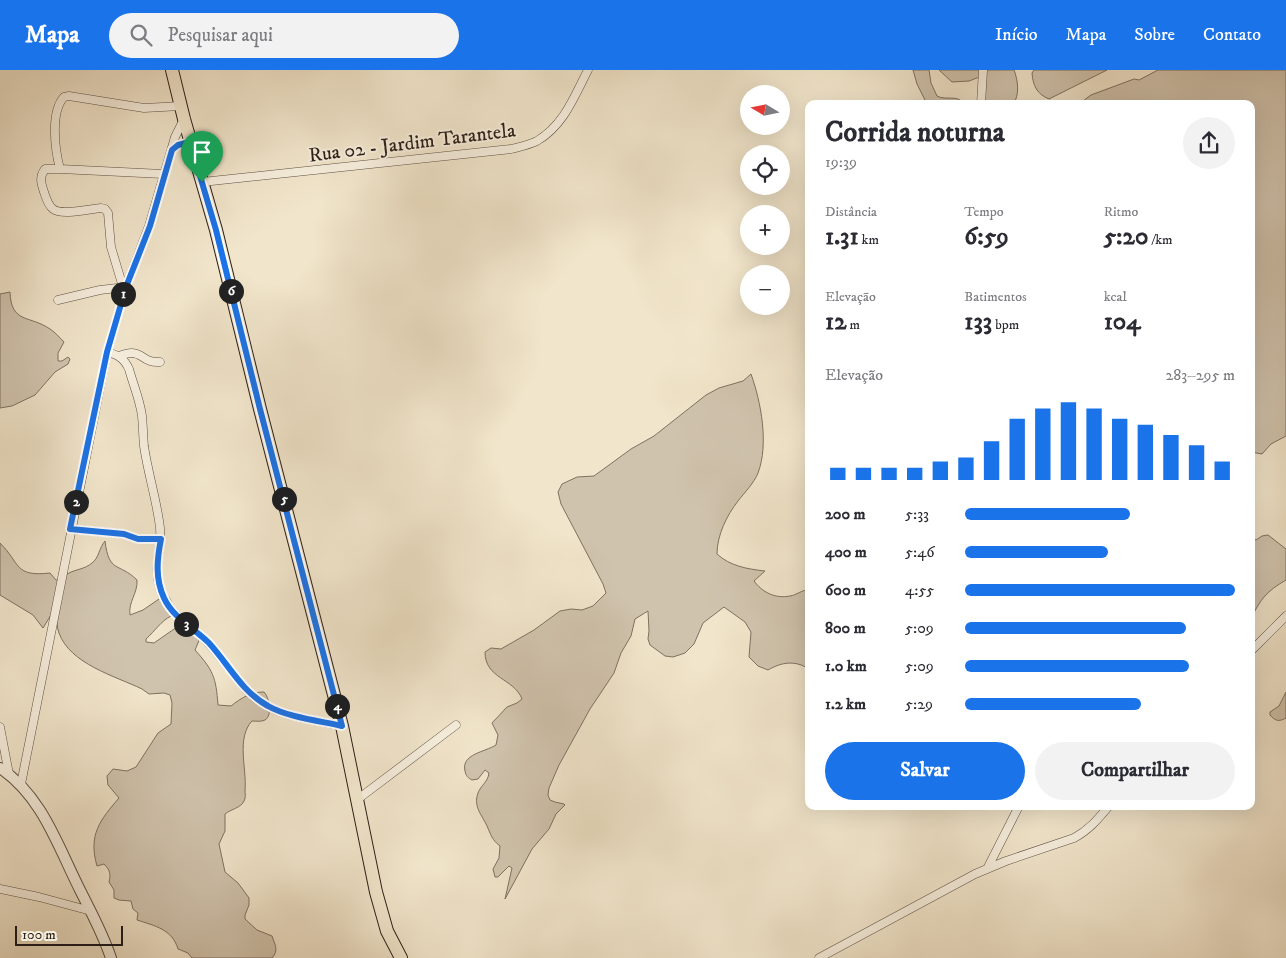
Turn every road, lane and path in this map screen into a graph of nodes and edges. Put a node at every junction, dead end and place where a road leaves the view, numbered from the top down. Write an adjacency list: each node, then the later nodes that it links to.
1 (172, 70): 5 (main road)
2 (588, 70): 10 (street, Rua 02 - Jardim Tarantela)
3 (983, 70): 4 (street)
4 (981, 100)
5 (182, 113): 6 (main road); 7 (street); 8 (street)
6 (190, 142): 7 (street); 10 (main road)
7 (172, 150): 9 (street)
8 (60, 169): 9 (street); 11 (street)
9 (164, 174): 11 (street)
10 (202, 182): 22 (main road)
11 (124, 287): 12 (street); 13 (street)
12 (58, 300)
13 (107, 352): 14 (street); 16 (street)
14 (118, 356): 15 (street); 17 (street)
15 (160, 362)
16 (70, 529): 17 (street); 25 (street)
17 (161, 539): 22 (street)
18 (1286, 616): 19 (street)
19 (1255, 647)
20 (456, 725): 26 (street)
21 (0, 726): 24 (street)
22 (342, 726): 26 (main road)
23 (0, 768): 24 (street)
24 (9, 774): 25 (street)
25 (21, 784): 31 (street)
26 (358, 799): 33 (main road)
27 (1017, 810): 29 (street)
28 (1105, 810): 29 (street)
29 (988, 869): 34 (street)
30 (0, 889): 31 (street)
31 (91, 911): 32 (street)
32 (111, 958)
33 (401, 958)
34 (819, 958)

